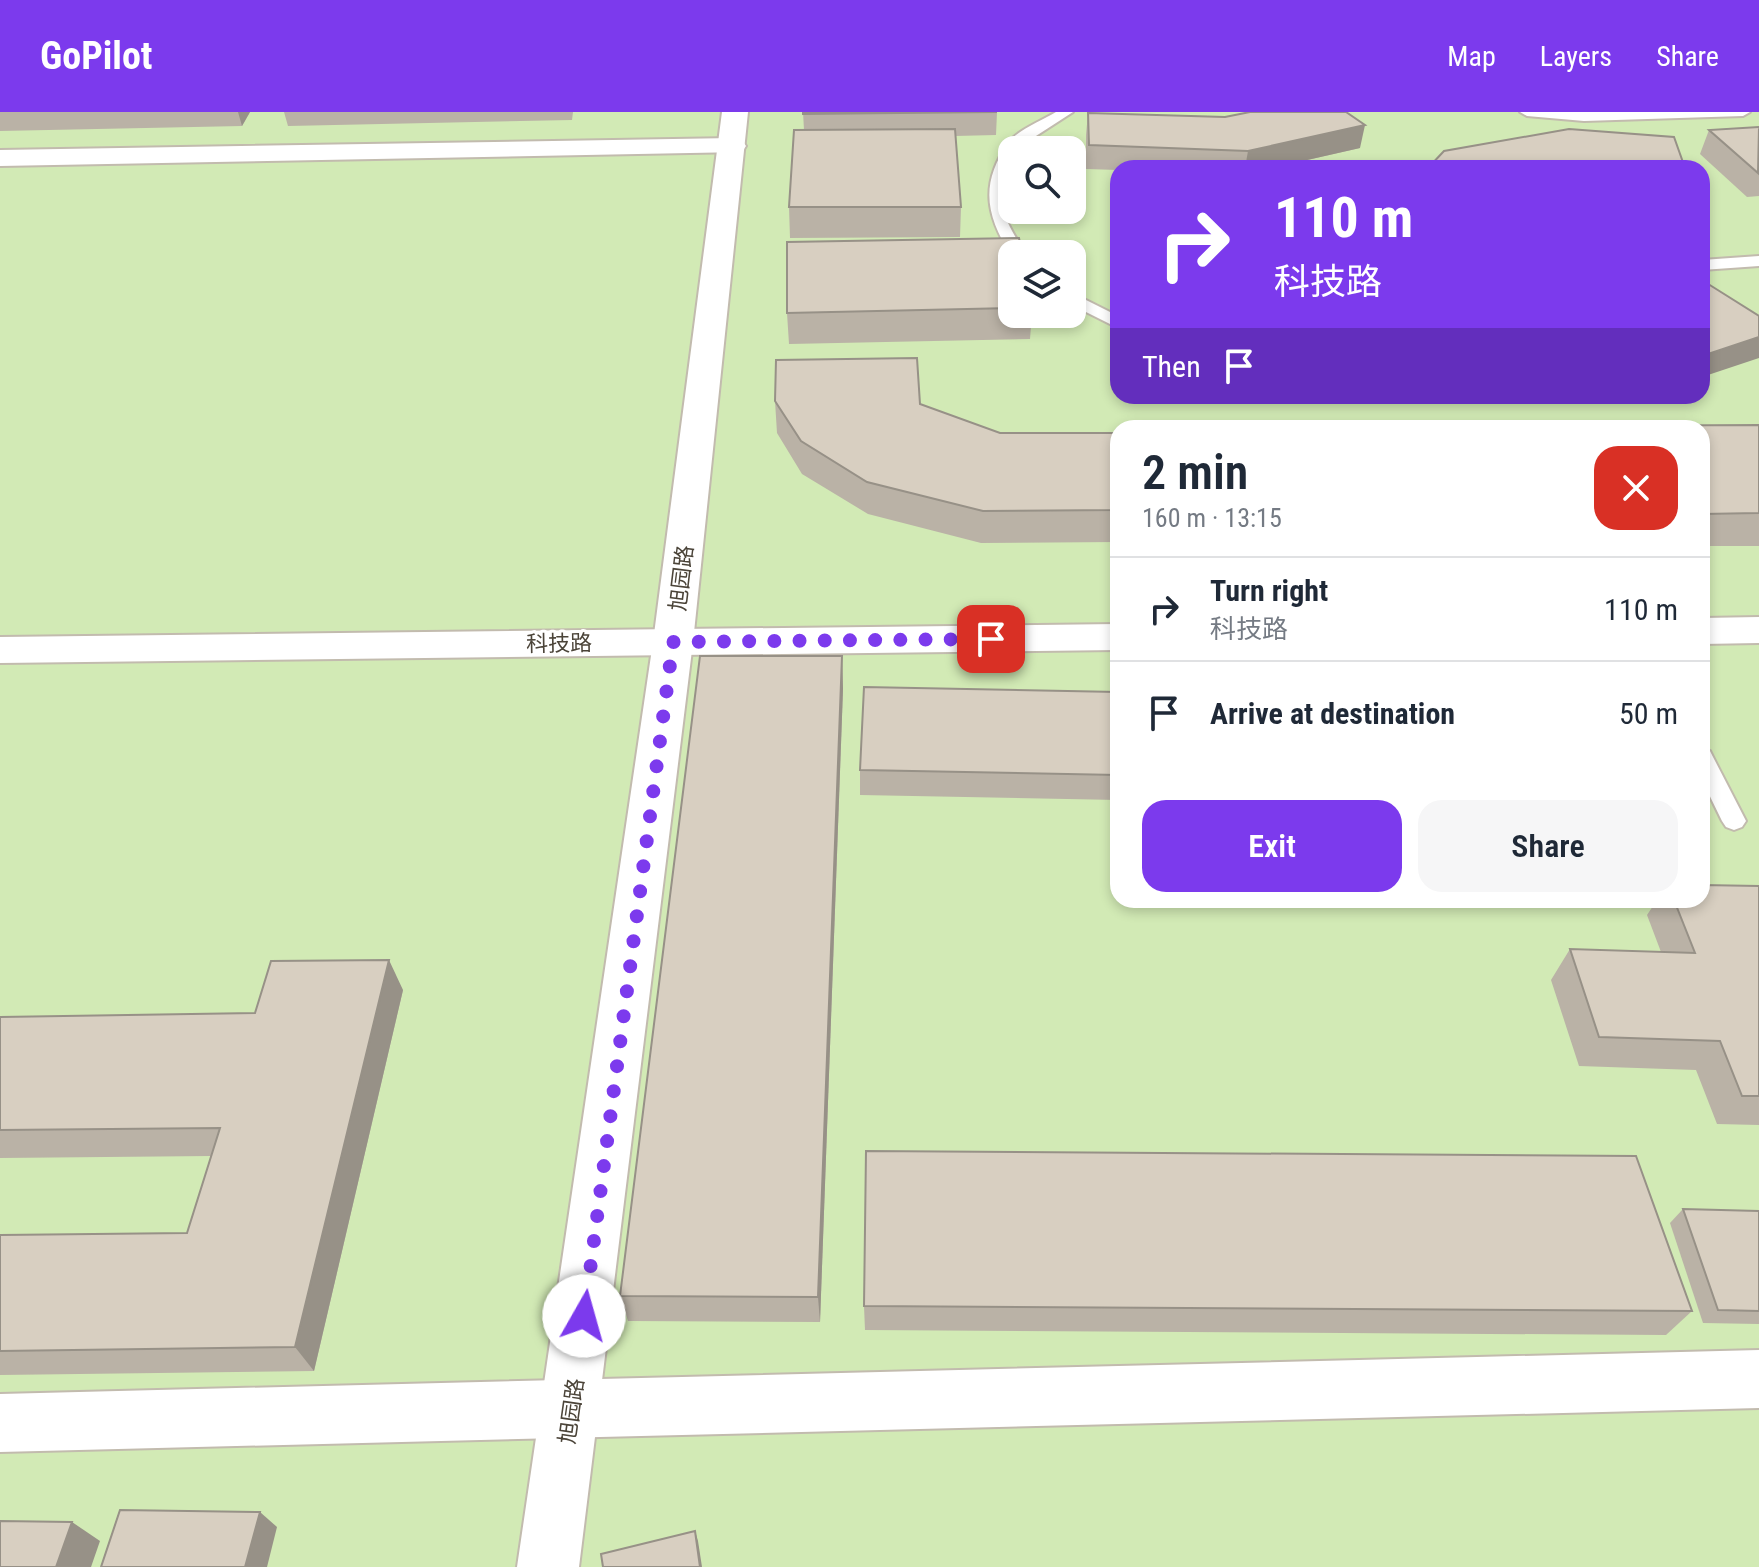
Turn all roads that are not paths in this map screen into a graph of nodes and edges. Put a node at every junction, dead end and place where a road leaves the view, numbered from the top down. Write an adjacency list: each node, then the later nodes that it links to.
1 (1066, 112): 5 (lane)
2 (1527, 112): 3 (lane)
3 (1743, 112)
4 (734, 129): 6 (street); 16 (street, 旭园路)
5 (1027, 136)
6 (0, 158)
7 (998, 179): 8 (lane)
8 (998, 222)
9 (1759, 261): 10 (lane)
10 (1710, 264)
11 (1086, 306): 12 (lane)
12 (1110, 319)
13 (1759, 630): 14 (street)
14 (1710, 631)
15 (1110, 637): 16 (street, 科技路)
16 (673, 642): 17 (street, 科技路); 21 (street, 旭园路)
17 (0, 650)
18 (1710, 773): 19 (lane)
19 (1734, 821)
20 (1759, 1379): 21 (street)
21 (571, 1407): 22 (street); 23 (street, 旭园路)
22 (0, 1423)
23 (548, 1567)

